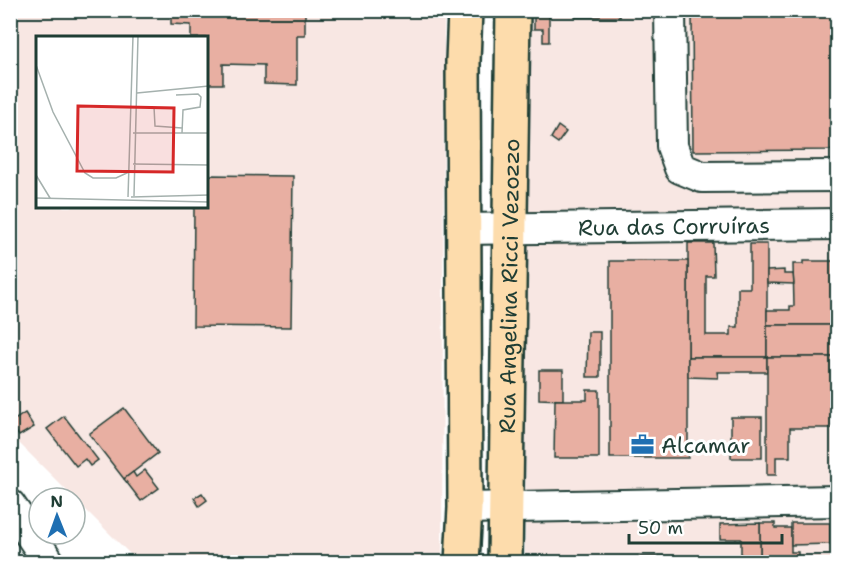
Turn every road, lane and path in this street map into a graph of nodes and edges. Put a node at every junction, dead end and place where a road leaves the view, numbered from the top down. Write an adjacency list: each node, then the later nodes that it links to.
1 (465, 10): 7 (main road, Rua Angelina Ricci Vezozzo)
2 (513, 10): 6 (main road, Rua Angelina Ricci Vezozzo)
3 (670, 10): 4 (street)
4 (837, 176)
5 (837, 224): 6 (street, Rua das Corruíras)
6 (511, 228): 7 (street, Rua das Corruíras); 10 (main road, Rua Angelina Ricci Vezozzo)
7 (464, 230): 11 (main road, Rua Angelina Ricci Vezozzo)
8 (837, 501): 10 (street)
9 (10, 505): 12 (street)
10 (505, 506): 11 (street); 14 (main road, Rua Angelina Ricci Vezozzo)
11 (465, 508): 13 (main road, Rua Angelina Ricci Vezozzo)
12 (50, 562)
13 (462, 562)
14 (505, 562)

